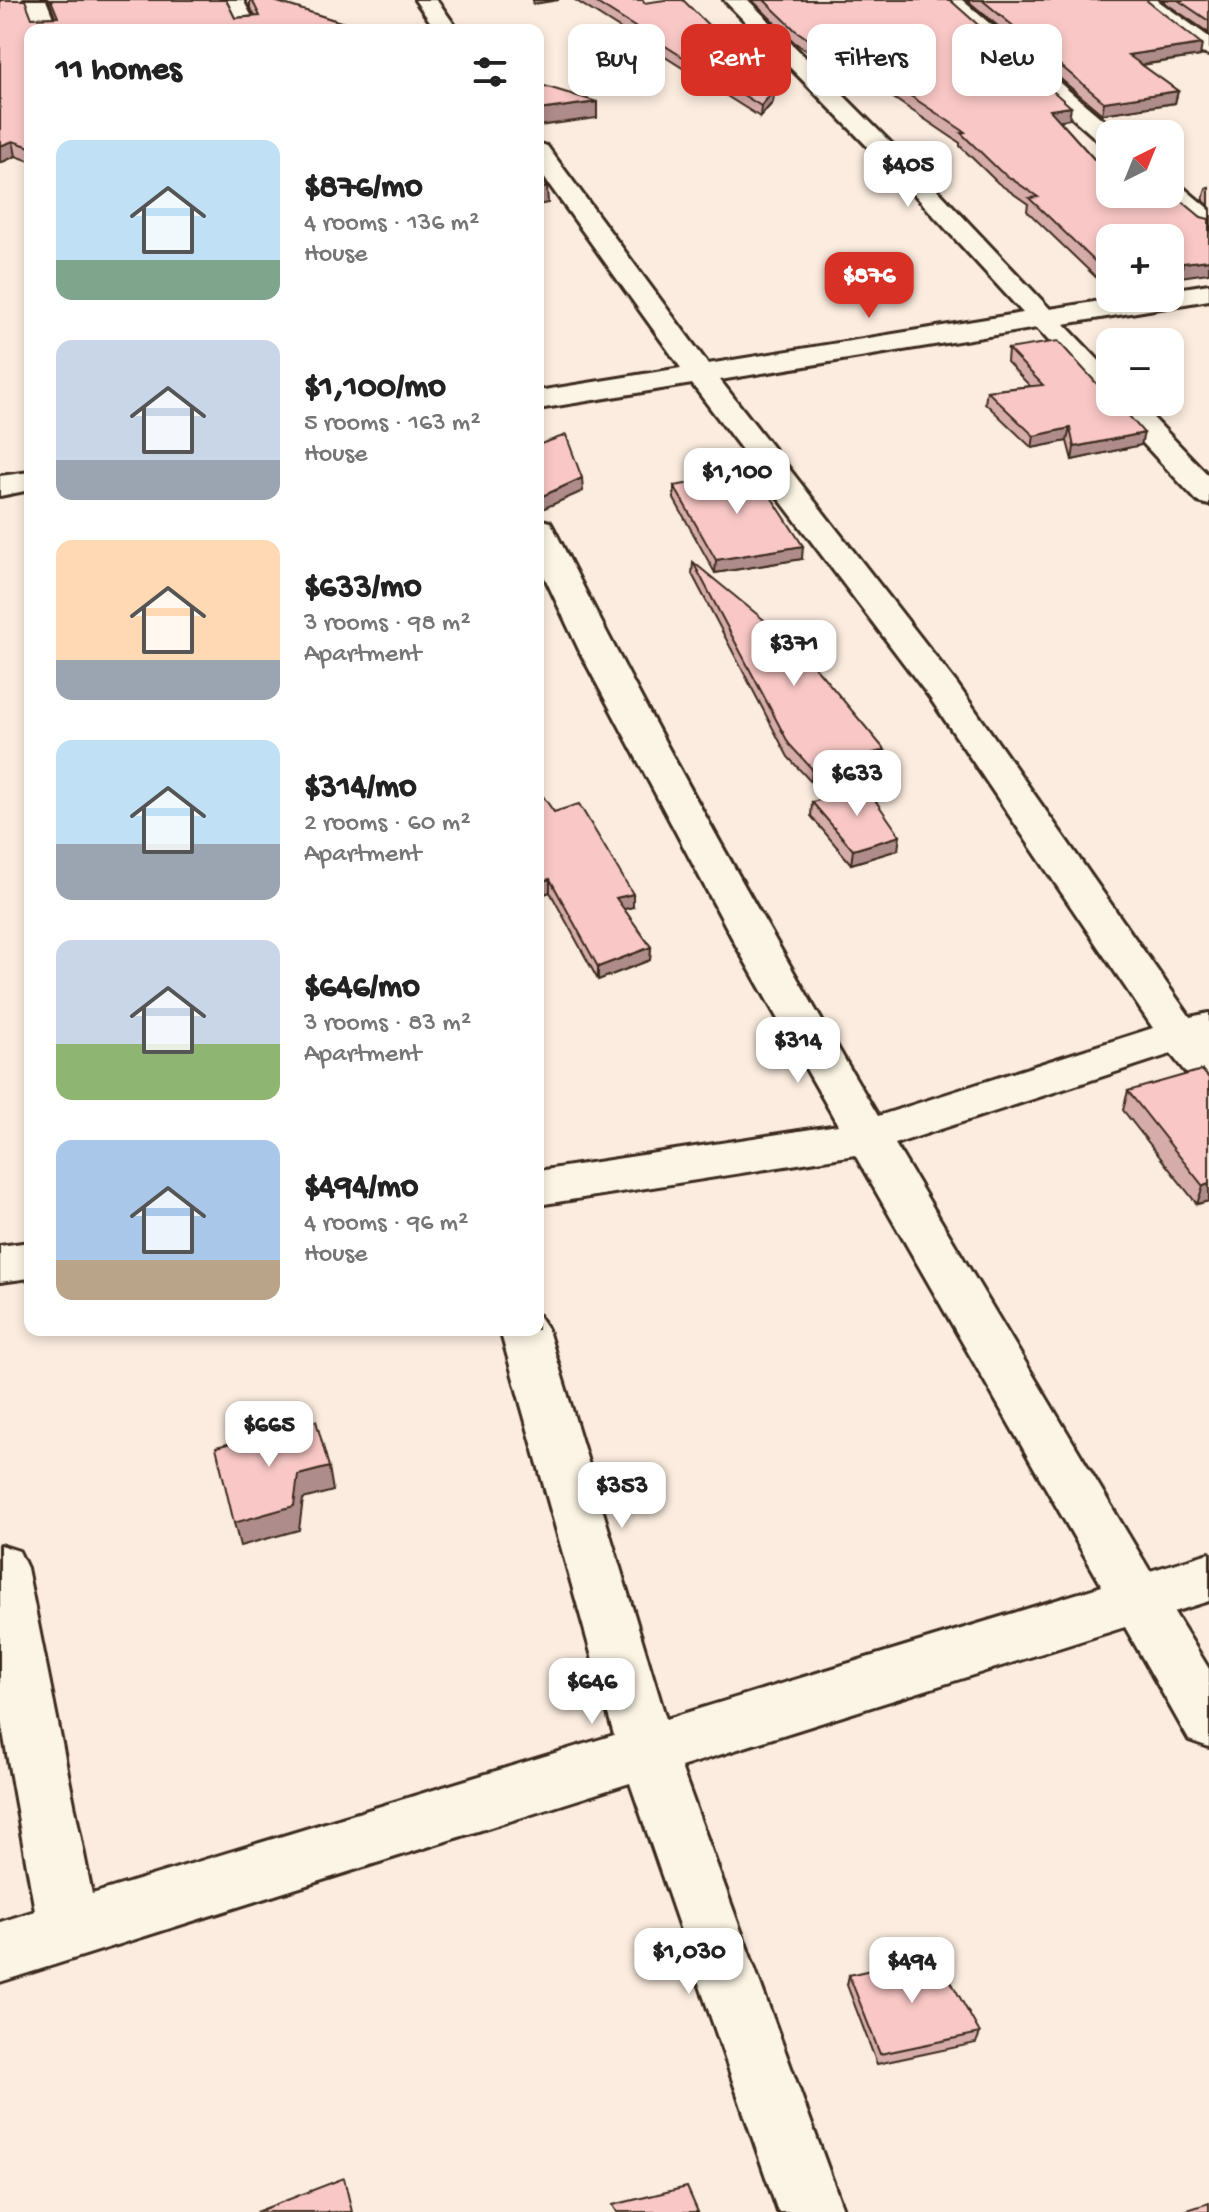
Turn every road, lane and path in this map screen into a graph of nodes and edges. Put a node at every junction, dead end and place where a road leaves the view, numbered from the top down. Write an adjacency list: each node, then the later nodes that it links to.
1 (35, 0): 7 (street)
2 (232, 0): 8 (street)
3 (426, 0): 9 (street)
4 (735, 0): 16 (street)
5 (949, 0): 11 (street)
6 (1143, 0): 10 (street)
7 (45, 24)
8 (245, 24)
9 (443, 24)
10 (1209, 48)
11 (1096, 126)
12 (544, 159): 17 (street)
13 (1184, 201): 14 (street)
14 (1209, 222)
15 (1209, 292): 16 (street)
16 (1043, 319): 17 (street); 18 (street)
17 (700, 374): 19 (street); 25 (street)
18 (1096, 375)
19 (544, 399)
20 (1134, 416): 23 (street)
21 (24, 482): 22 (street)
22 (0, 486)
23 (1209, 495)
24 (544, 541): 27 (street)
25 (1194, 1031): 26 (street); 27 (street)
26 (1209, 1072)
27 (866, 1137): 28 (street); 34 (street)
28 (544, 1187)
29 (24, 1261): 30 (street)
30 (0, 1264)
31 (526, 1336): 36 (street)
32 (0, 1568): 37 (street)
33 (1209, 1577): 34 (street)
34 (1136, 1600): 35 (street); 36 (street)
35 (1209, 1721)
36 (647, 1751): 37 (street); 39 (street)
37 (69, 1931): 38 (street)
38 (0, 1952)
39 (811, 2212)

